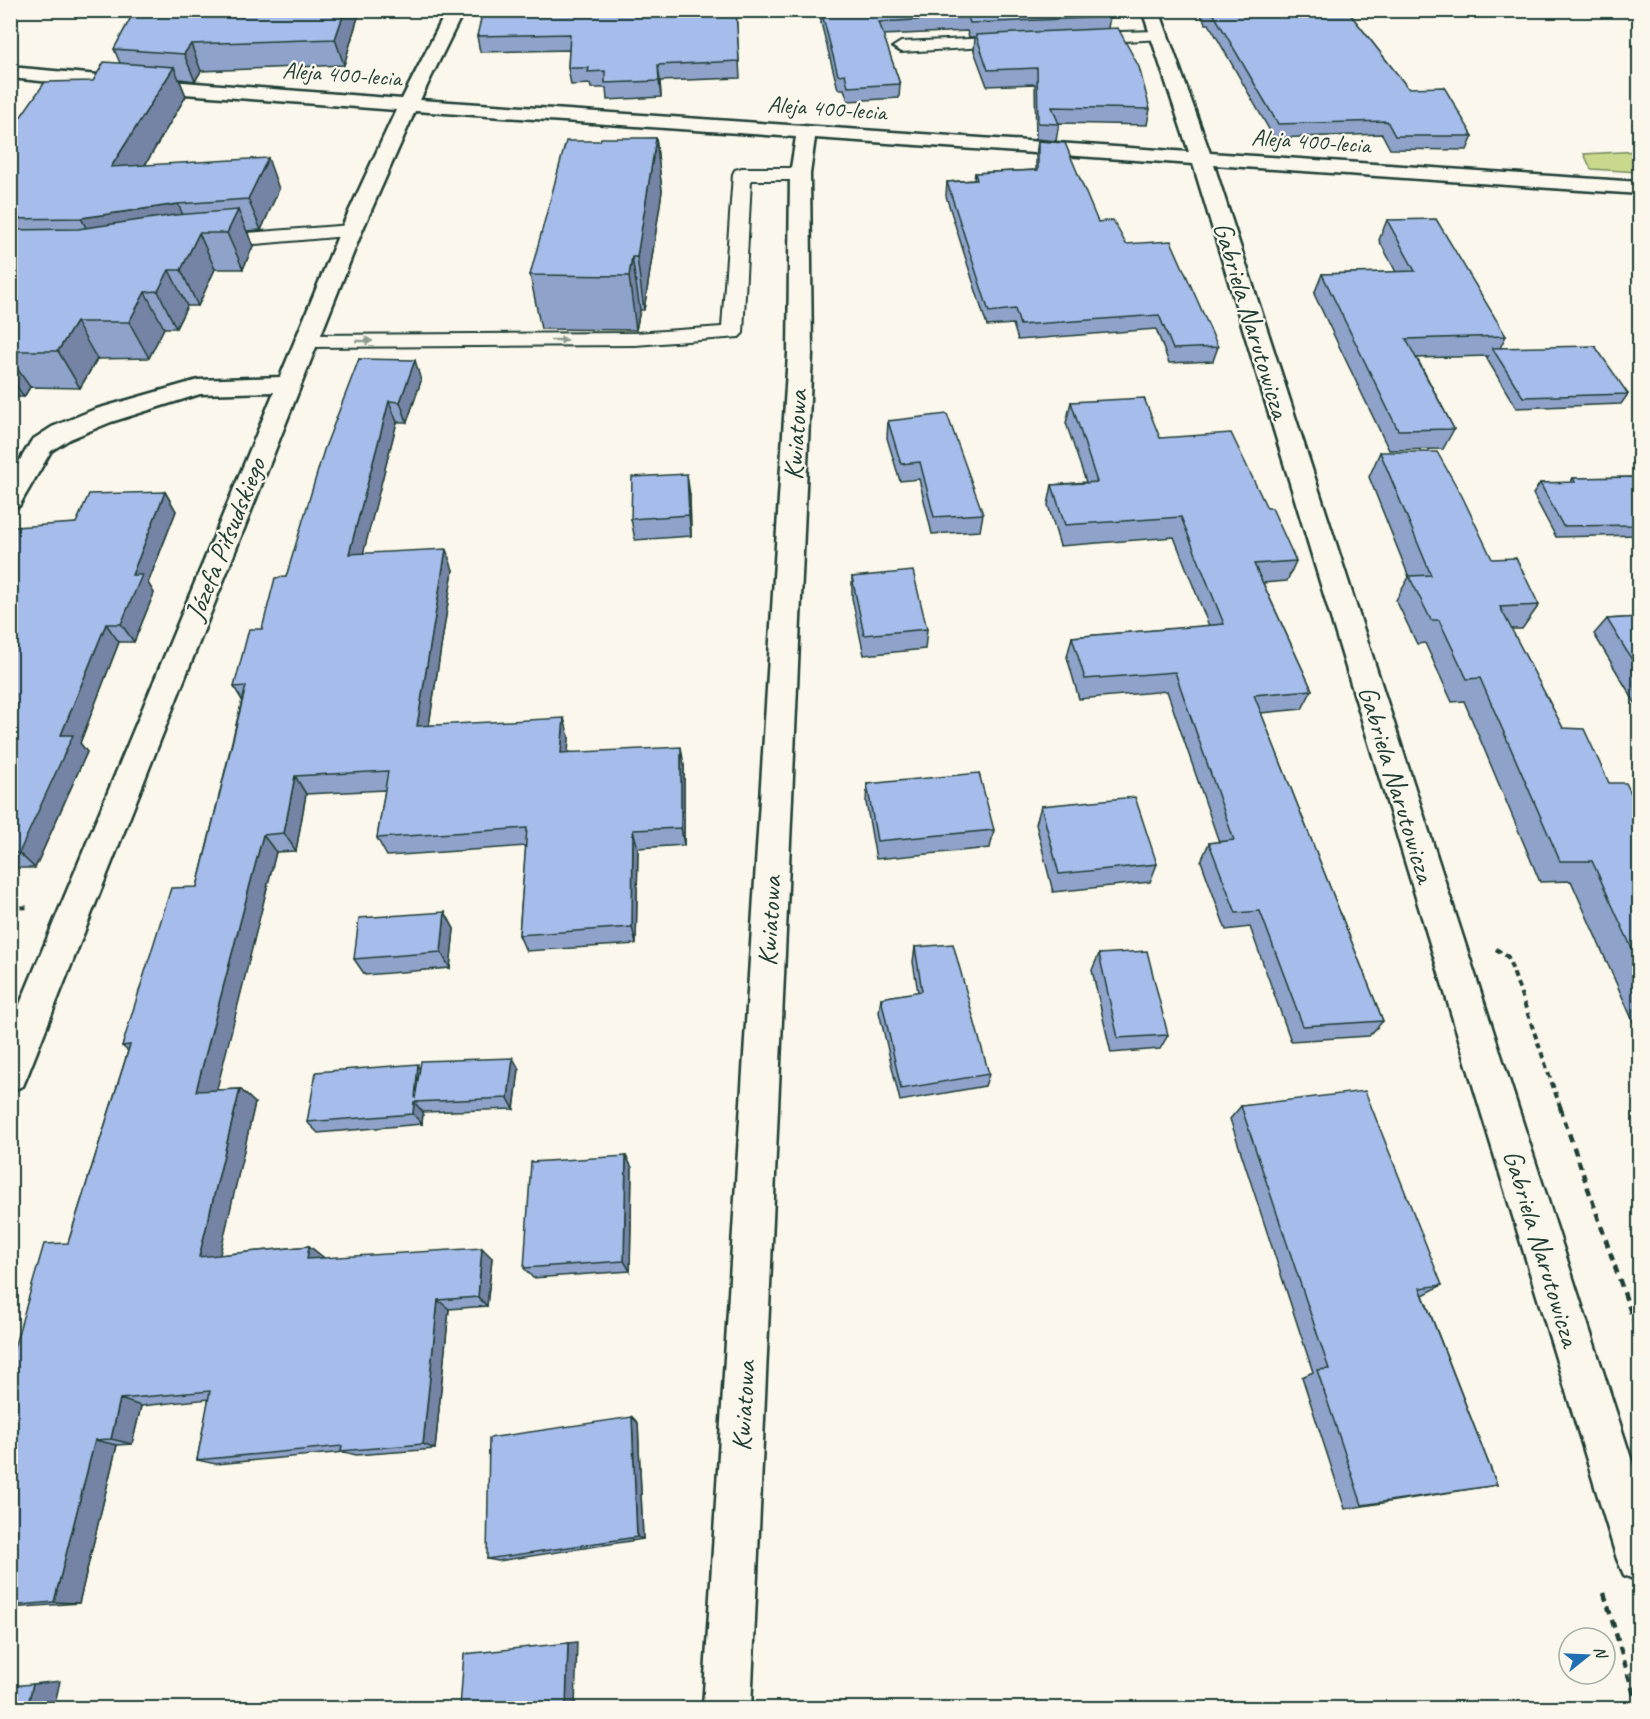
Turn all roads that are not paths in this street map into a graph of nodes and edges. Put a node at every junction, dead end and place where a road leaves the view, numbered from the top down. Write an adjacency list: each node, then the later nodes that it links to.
1 (456, 10): 7 (street, Józefa Piłsudskiego)
2 (1154, 23): 3 (lane); 9 (street, Gabriela Narutowicza)
3 (1062, 39)
4 (1028, 41): 5 (lane)
5 (901, 47)
6 (10, 72): 7 (street, Aleja 400-lecia)
7 (408, 105): 8 (street, Aleja 400-lecia); 12 (street, Józefa Piłsudskiego)
8 (806, 133): 9 (street, Aleja 400-lecia); 10 (street, Kwiatowa)
9 (1202, 159): 11 (street, Aleja 400-lecia); 18 (street, Gabriela Narutowicza)
10 (800, 174): 14 (lane, one-way to 10); 19 (street, Kwiatowa)
11 (1640, 189)
12 (351, 231): 13 (lane); 14 (street, Józefa Piłsudskiego)
13 (192, 243)
14 (306, 341): 15 (street, Józefa Piłsudskiego)
15 (288, 384): 16 (street); 17 (street, Józefa Piłsudskiego)
16 (10, 500)
17 (10, 1074)
18 (1640, 1559)
19 (727, 1708)

